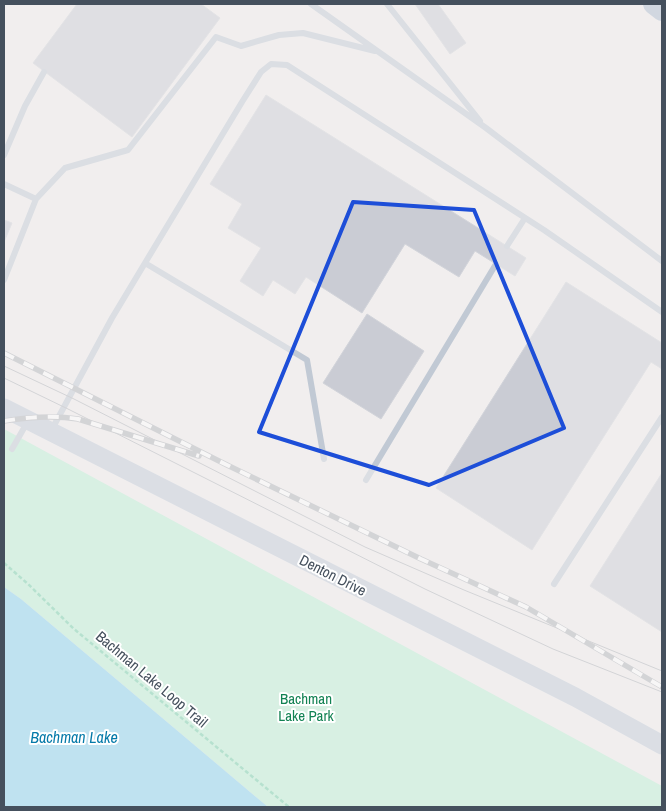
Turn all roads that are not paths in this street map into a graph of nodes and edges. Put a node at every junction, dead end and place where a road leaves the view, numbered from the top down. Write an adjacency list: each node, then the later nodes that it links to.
1 (311, 4): 5 (lane)
2 (387, 4): 7 (lane)
3 (653, 4): 4 (main road)
4 (662, 12)
5 (375, 50): 7 (lane); 10 (lane)
6 (44, 72): 8 (lane)
7 (486, 128): 13 (lane)
8 (4, 155)
9 (4, 184): 10 (lane)
10 (36, 199): 16 (lane)
11 (525, 218): 12 (lane); 14 (lane); 17 (lane)
12 (507, 246)
13 (662, 261)
14 (145, 263): 21 (lane); 23 (lane)
15 (496, 264): 24 (lane)
16 (4, 280)
17 (662, 312)
18 (4, 408): 20 (main road, Denton Drive)
19 (662, 417): 25 (lane)
20 (28, 420): 21 (main road, Denton Drive); 22 (lane)
21 (51, 431): 26 (main road, Denton Drive)
22 (12, 449)
23 (324, 459)
24 (366, 480)
25 (554, 584)
26 (662, 745)

